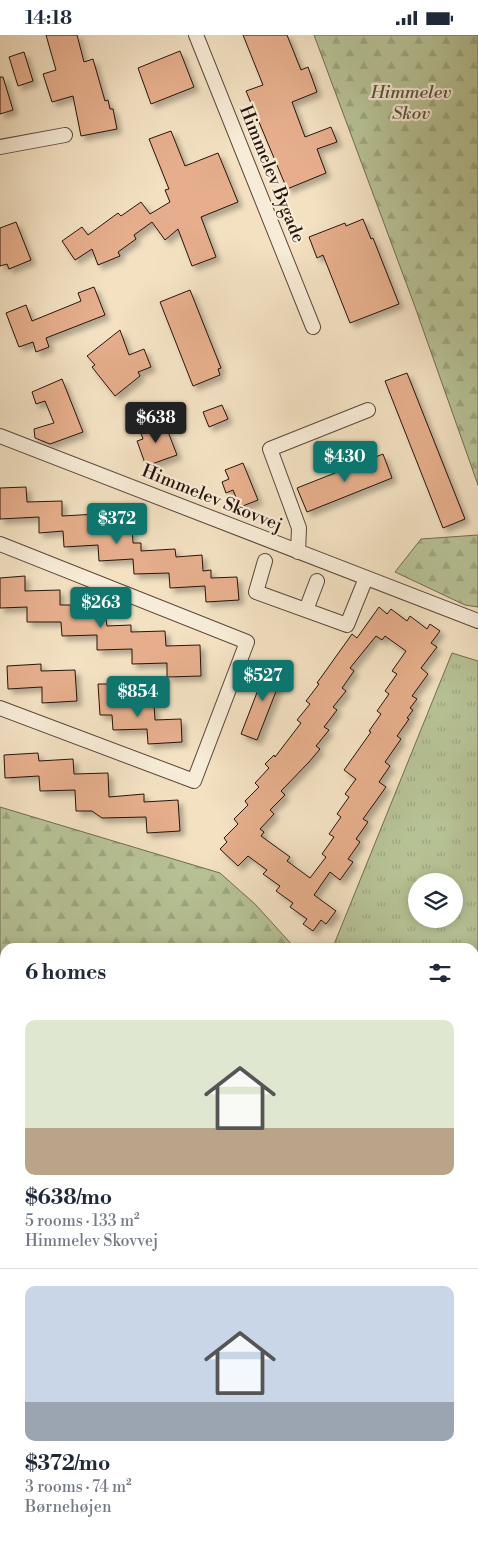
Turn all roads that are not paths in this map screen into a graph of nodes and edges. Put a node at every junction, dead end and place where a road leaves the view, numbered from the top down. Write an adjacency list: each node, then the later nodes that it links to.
1 (196, 35): 4 (street, Himmelev Bygade)
2 (65, 135): 3 (street)
3 (0, 147)
4 (313, 327)
5 (368, 410): 8 (street, Himmelev Skovvej)
6 (0, 435): 8 (street, Himmelev Skovvej)
7 (0, 544): 14 (street)
8 (298, 552): 10 (street, Himmelev Skovvej)
9 (266, 561): 12 (street)
10 (366, 578): 12 (street); 13 (street, Himmelev Skovvej)
11 (316, 581): 12 (street)
12 (306, 610)
13 (478, 621)
14 (0, 708)

